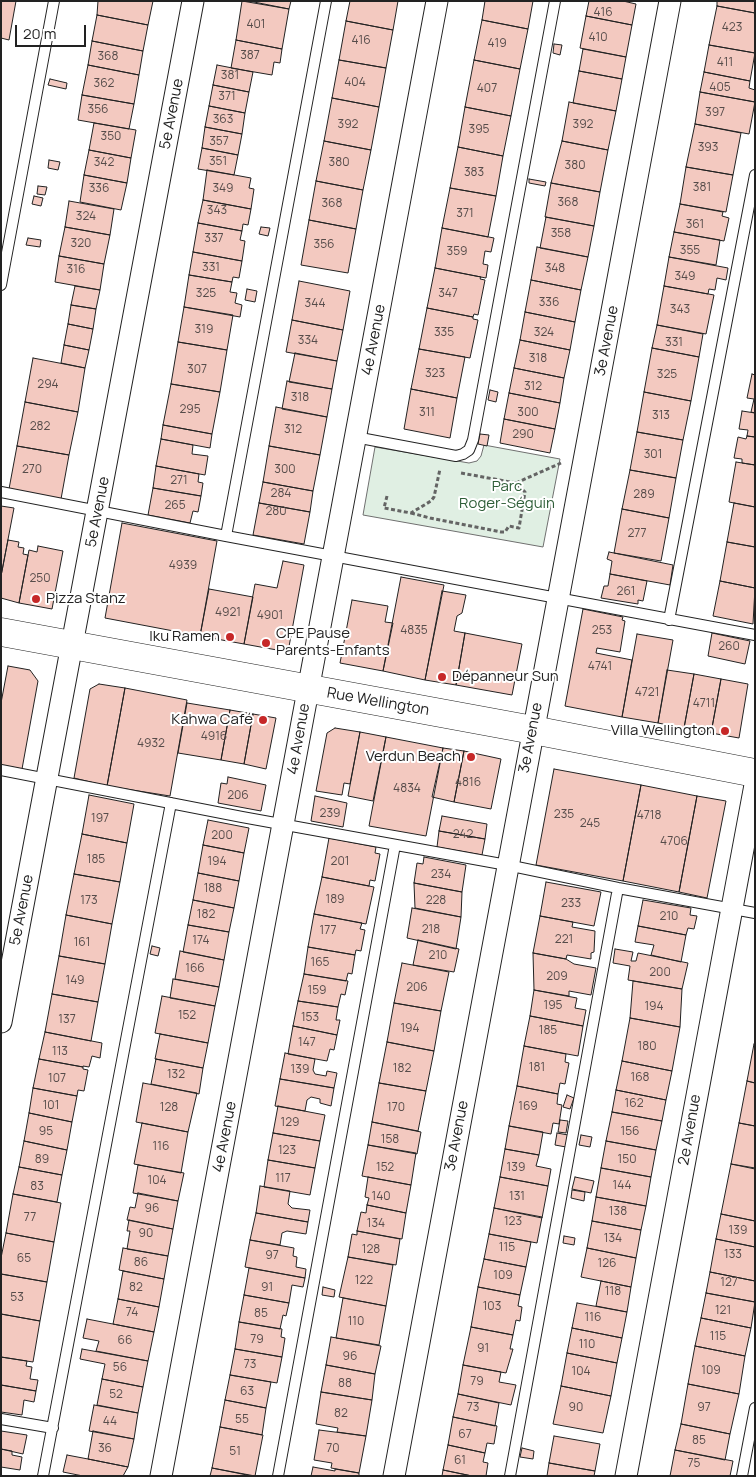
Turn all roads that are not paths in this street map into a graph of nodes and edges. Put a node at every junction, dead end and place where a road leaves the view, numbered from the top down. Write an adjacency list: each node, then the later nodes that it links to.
1 (54, 1): 8 (lane)
2 (193, 1): 11 (street, 5e Avenue)
3 (326, 1): 12 (lane)
4 (437, 1): 9 (street, 4e Avenue)
5 (555, 1): 9 (lane)
6 (670, 1): 14 (street, 3e Avenue)
7 (755, 175): 15 (lane)
8 (1, 285)
9 (355, 437): 13 (street, 4e Avenue)
10 (1, 492): 11 (lane)
11 (98, 512): 12 (lane); 18 (street, 5e Avenue)
12 (226, 536): 13 (lane)
13 (333, 557): 14 (lane); 19 (street, 4e Avenue)
14 (558, 598): 15 (lane); 20 (street, 3e Avenue)
15 (669, 620): 17 (lane)
16 (1, 632): 18 (main road, Rue Wellington)
17 (755, 635)
18 (72, 645): 19 (main road, Rue Wellington); 23 (street, 5e Avenue)
19 (308, 689): 20 (main road, Rue Wellington); 26 (street, 4e Avenue)
20 (533, 730): 22 (main road, Rue Wellington); 28 (street, 3e Avenue)
21 (1, 770): 23 (lane)
22 (755, 773)
23 (47, 778): 25 (lane); 32 (street, 5e Avenue)
24 (755, 785): 30 (street, 2e Avenue)
25 (171, 804): 26 (lane); 35 (lane)
26 (283, 824): 27 (lane); 37 (street, 4e Avenue)
27 (395, 845): 28 (lane); 38 (lane)
28 (507, 865): 29 (lane); 39 (street, 3e Avenue)
29 (618, 888): 30 (lane); 40 (lane)
30 (731, 908): 31 (lane); 41 (street, 2e Avenue)
31 (755, 913)
32 (1, 1022)
33 (755, 1408): 42 (lane)
34 (1, 1419): 35 (lane)
35 (53, 1428): 36 (lane)
36 (43, 1476)
37 (161, 1476)
38 (278, 1476)
39 (394, 1476)
40 (510, 1476)
41 (626, 1476)
42 (742, 1476)

